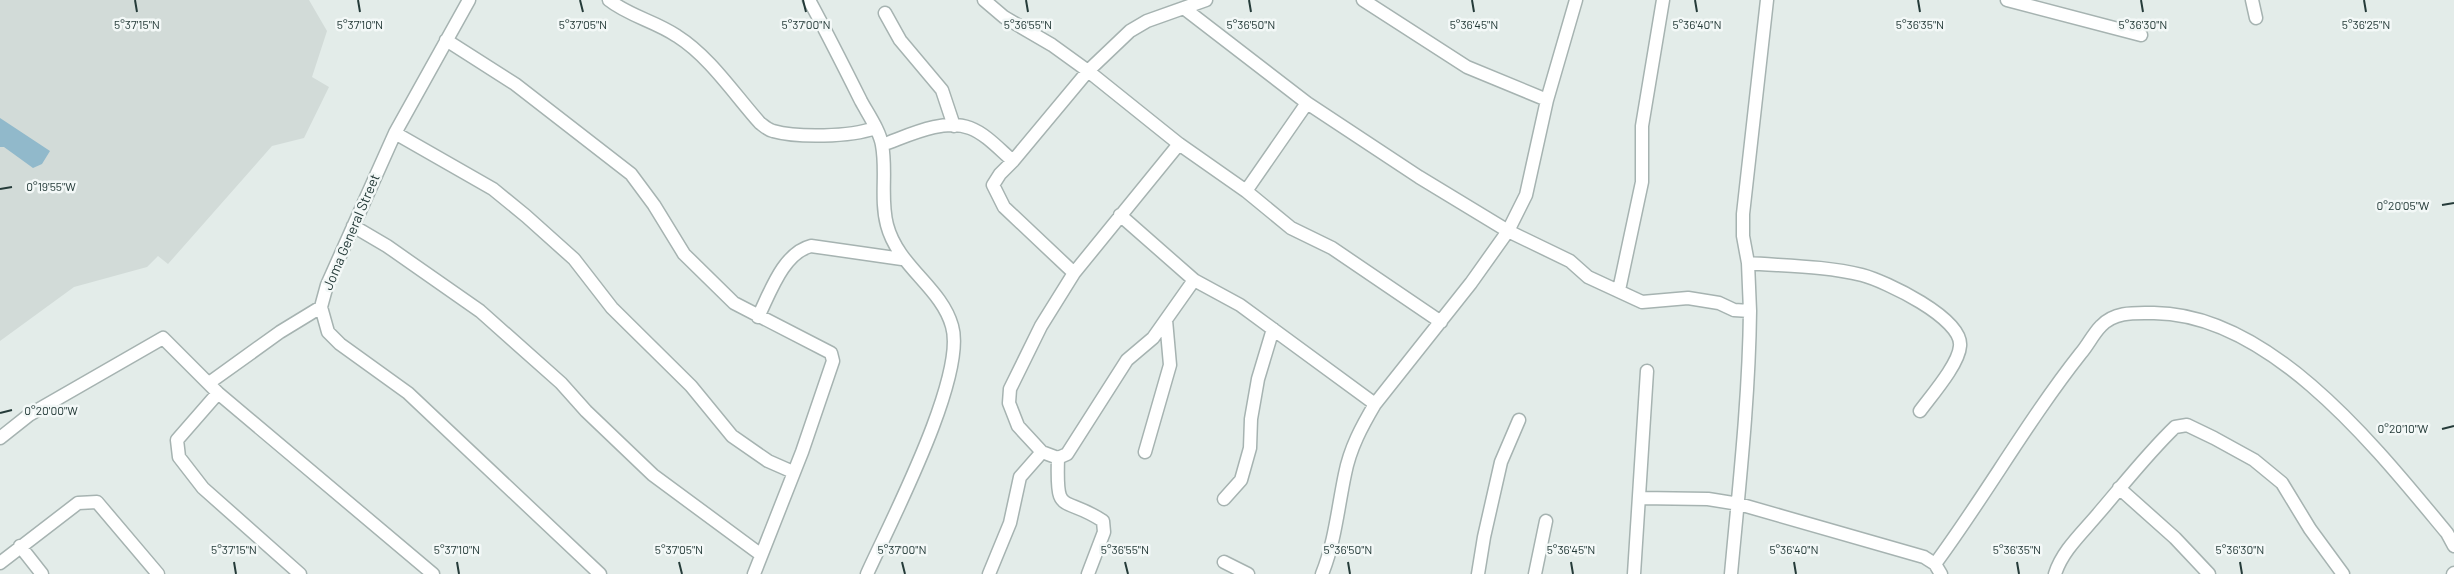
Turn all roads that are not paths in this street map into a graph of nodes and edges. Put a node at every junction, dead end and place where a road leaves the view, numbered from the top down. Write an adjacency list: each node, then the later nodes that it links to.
1 (469, 0): 16 (street, Joma General Street)
2 (609, 0): 21 (street)
3 (809, 0): 21 (street)
4 (984, 0): 17 (street)
5 (1206, 0): 12 (street)
6 (1363, 0): 18 (street)
7 (1576, 0): 18 (street)
8 (1663, 0): 34 (street)
9 (1767, 0): 31 (street)
10 (2007, 0): 15 (street)
11 (2252, 0): 14 (street)
12 (1185, 9): 17 (street); 19 (street)
13 (885, 12): 20 (street)
14 (2256, 18)
15 (2142, 35)
16 (446, 40): 22 (street, Joma General Street); 37 (street)
17 (1088, 71): 23 (street); 25 (street)
18 (1547, 100): 29 (street)
19 (1307, 103): 26 (street); 29 (street)
20 (954, 126): 24 (street); 25 (street)
21 (875, 128): 24 (street)
22 (395, 133): 28 (street, Joma General Street); 51 (street)
23 (1179, 144): 26 (street); 27 (street)
24 (882, 145): 30 (street)
25 (1013, 161): 32 (street)
26 (1246, 191): 39 (street)
27 (1120, 214): 32 (street); 33 (street)
28 (353, 226): 35 (street, Joma General Street); 59 (street)
29 (1508, 231): 34 (street); 39 (street)
30 (902, 259): 37 (street); 69 (street)
31 (1748, 264): 36 (street); 45 (street)
32 (1074, 273): 48 (street)
33 (1194, 280): 38 (street); 40 (street)
34 (1619, 290): 36 (street)
35 (321, 307): 42 (street); 67 (street, Joma General Street)
36 (1750, 311): 55 (street)
37 (758, 317): 51 (street)
38 (1166, 320): 49 (street); 50 (street)
39 (1441, 322): 44 (street)
40 (1273, 329): 44 (street); 54 (street)
41 (1647, 371): 53 (street)
42 (208, 383): 43 (street); 47 (street)
43 (218, 393): 65 (street); 66 (street)
44 (1375, 404): 73 (street)
45 (1920, 411)
46 (1519, 420): 74 (street)
47 (0, 438)
48 (1042, 452): 50 (street); 70 (street)
49 (1145, 452)
50 (1058, 458): 71 (street)
51 (793, 472): 59 (street)
52 (2119, 488): 78 (street); 79 (street); 80 (street)
53 (1640, 498): 55 (street); 76 (street)
54 (1224, 499)
55 (1739, 504): 62 (street); 77 (street)
56 (1546, 521): 75 (street)
57 (20, 546): 61 (street); 63 (street); 64 (street)
58 (2454, 546): 62 (street)
59 (760, 554): 68 (street)
60 (1224, 562): 72 (street)
61 (0, 563)
62 (1938, 569)
63 (42, 574)
64 (158, 574)
65 (300, 574)
66 (433, 574)
67 (600, 574)
68 (754, 574)
69 (867, 574)
70 (989, 574)
71 (1088, 574)
72 (1248, 574)
73 (1322, 574)
74 (1478, 574)
75 (1535, 574)
76 (1634, 574)
77 (1731, 574)
78 (2055, 574)
79 (2209, 574)
80 (2343, 574)

